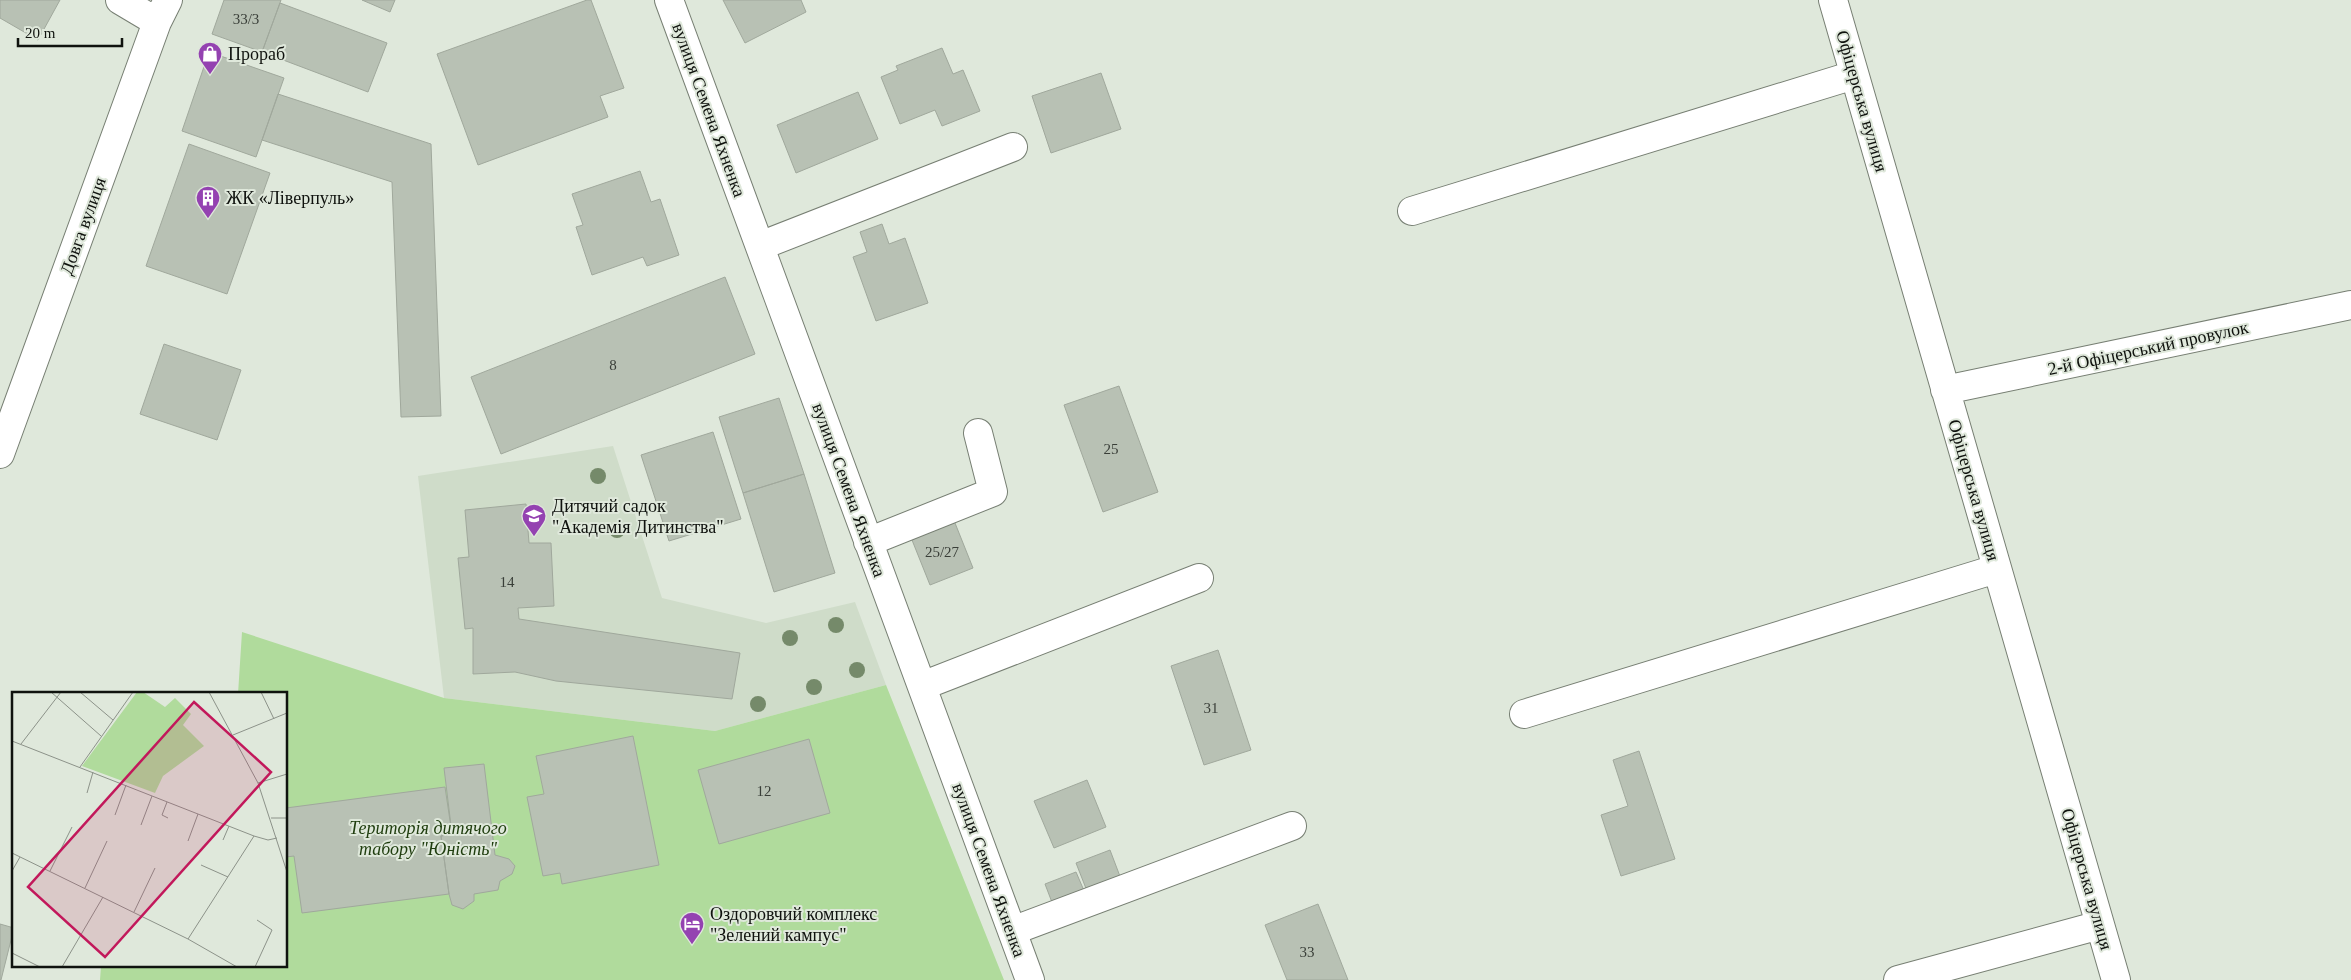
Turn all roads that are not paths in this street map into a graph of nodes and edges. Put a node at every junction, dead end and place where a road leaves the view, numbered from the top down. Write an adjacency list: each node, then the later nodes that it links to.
1 (120, 0): 4 (street)
2 (669, 0): 8 (street, вулиця Семена Яхненка)
3 (1833, 0): 5 (street, Офіцерська вулиця)
4 (162, 11): 12 (street, Довга вулиця)
5 (1854, 75): 7 (street); 10 (street, Офіцерська вулиця)
6 (1013, 147): 8 (street)
7 (1412, 211)
8 (760, 246): 13 (street, вулиця Семена Яхненка)
9 (2351, 305): 10 (street, 2-й Офіцерський провулок)
10 (1945, 390): 14 (street, Офіцерська вулиця)
11 (978, 433): 13 (street)
12 (0, 454)
13 (868, 542): 16 (street, вулиця Семена Яхненка)
14 (1996, 568): 17 (street); 19 (street, Офіцерська вулиця)
15 (1199, 578): 16 (street)
16 (922, 686): 20 (street, вулиця Семена Яхненка)
17 (1524, 714)
18 (1292, 826): 20 (street)
19 (2100, 926): 22 (street); 23 (street, Офіцерська вулиця)
20 (1012, 931): 21 (street, вулиця Семена Яхненка)
21 (1030, 980)
22 (1898, 980)
23 (2116, 980)

